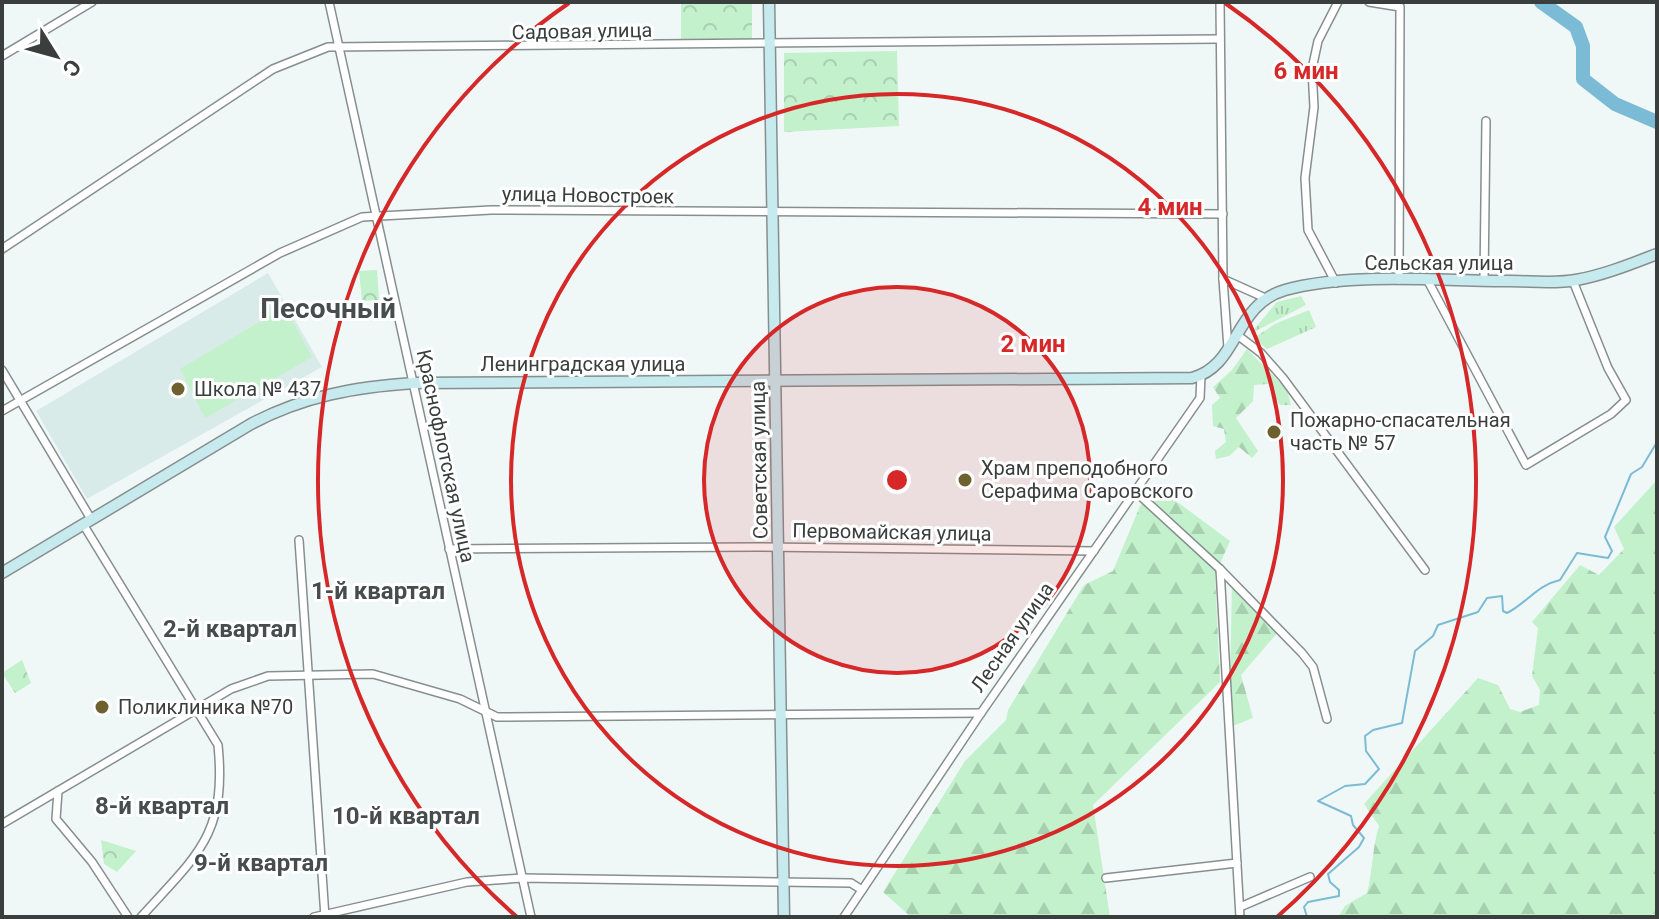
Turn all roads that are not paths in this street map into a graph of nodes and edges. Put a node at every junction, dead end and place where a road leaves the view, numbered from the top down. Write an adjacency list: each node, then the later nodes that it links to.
1 (92, 2): 10 (street)
2 (329, 2): 9 (street, Краснофлотская улица)
3 (769, 2): 8 (main road, Советская улица)
4 (1220, 2): 7 (street)
5 (1338, 2): 22 (street)
6 (1369, 2): 18 (street)
7 (1220, 39): 8 (street, Садовая улица); 13 (street)
8 (769, 45): 9 (street, Садовая улица); 12 (main road, Советская улица)
9 (339, 49): 14 (street, Краснофлотская улица); 15 (street, Садовая улица)
10 (2, 56)
11 (1486, 121): 20 (street)
12 (772, 212): 13 (street, улица Новостроек); 14 (street, улица Новостроек); 28 (main road, Советская улица)
13 (1223, 214): 17 (street)
14 (376, 218): 29 (street, Краснофлотская улица); 30 (street, улица Новостроек)
15 (2, 249)
16 (1657, 254): 21 (main road, Сельская улица)
17 (1223, 279): 23 (street); 25 (street)
18 (1399, 280): 19 (main road, Сельская улица); 22 (main road, Сельская улица)
19 (1428, 281): 20 (main road, Сельская улица); 21 (street)
20 (1484, 281): 21 (main road, Сельская улица)
21 (1573, 281)
22 (1337, 283): 23 (main road, Сельская улица)
23 (1263, 297): 24 (main road)
24 (1236, 334): 25 (main road); 39 (street)
25 (1228, 349): 27 (main road)
26 (2, 370): 30 (street)
27 (1206, 372): 28 (main road, Ленинградская улица); 32 (street, Лесная улица)
28 (776, 381): 29 (main road, Ленинградская улица); 35 (main road, Советская улица)
29 (414, 383): 33 (main road, Ленинградская улица); 36 (street, Краснофлотская улица)
30 (20, 400): 31 (street, улица Новостроек); 33 (street)
31 (2, 411)
32 (1135, 491): 37 (street, Лесная улица); 38 (street)
33 (87, 521): 40 (main road, Ленинградская улица); 42 (street)
34 (299, 540): 41 (street)
35 (779, 547): 36 (street, Первомайская улица); 37 (street, Первомайская улица); 45 (main road, Советская улица)
36 (449, 549): 43 (street, Краснофлотская улица)
37 (1094, 551): 44 (street, Лесная улица)
38 (1220, 569): 46 (street); 49 (street)
39 (1425, 570)
40 (2, 573)
41 (307, 675): 42 (street); 43 (street); 56 (street)
42 (197, 709): 47 (street); 58 (street)
43 (485, 710): 45 (street); 51 (street, Краснофлотская улица)
44 (981, 713): 45 (street); 54 (street, Лесная улица)
45 (780, 716): 53 (main road, Советская улица)
46 (1327, 719)
47 (58, 791): 48 (street); 57 (street)
48 (2, 824)
49 (1237, 863): 52 (street); 55 (street)
50 (1310, 877): 55 (street)
51 (522, 878): 53 (street); 56 (street); 60 (street, Краснофлотская улица)
52 (1106, 878)
53 (784, 882): 54 (street); 61 (main road, Советская улица)
54 (862, 890): 62 (street, Лесная улица)
55 (1240, 907): 63 (street)
56 (325, 916): 59 (street)
57 (128, 917)
58 (141, 917)
59 (314, 917)
60 (531, 917)
61 (784, 917)
62 (844, 917)
63 (1240, 917)

